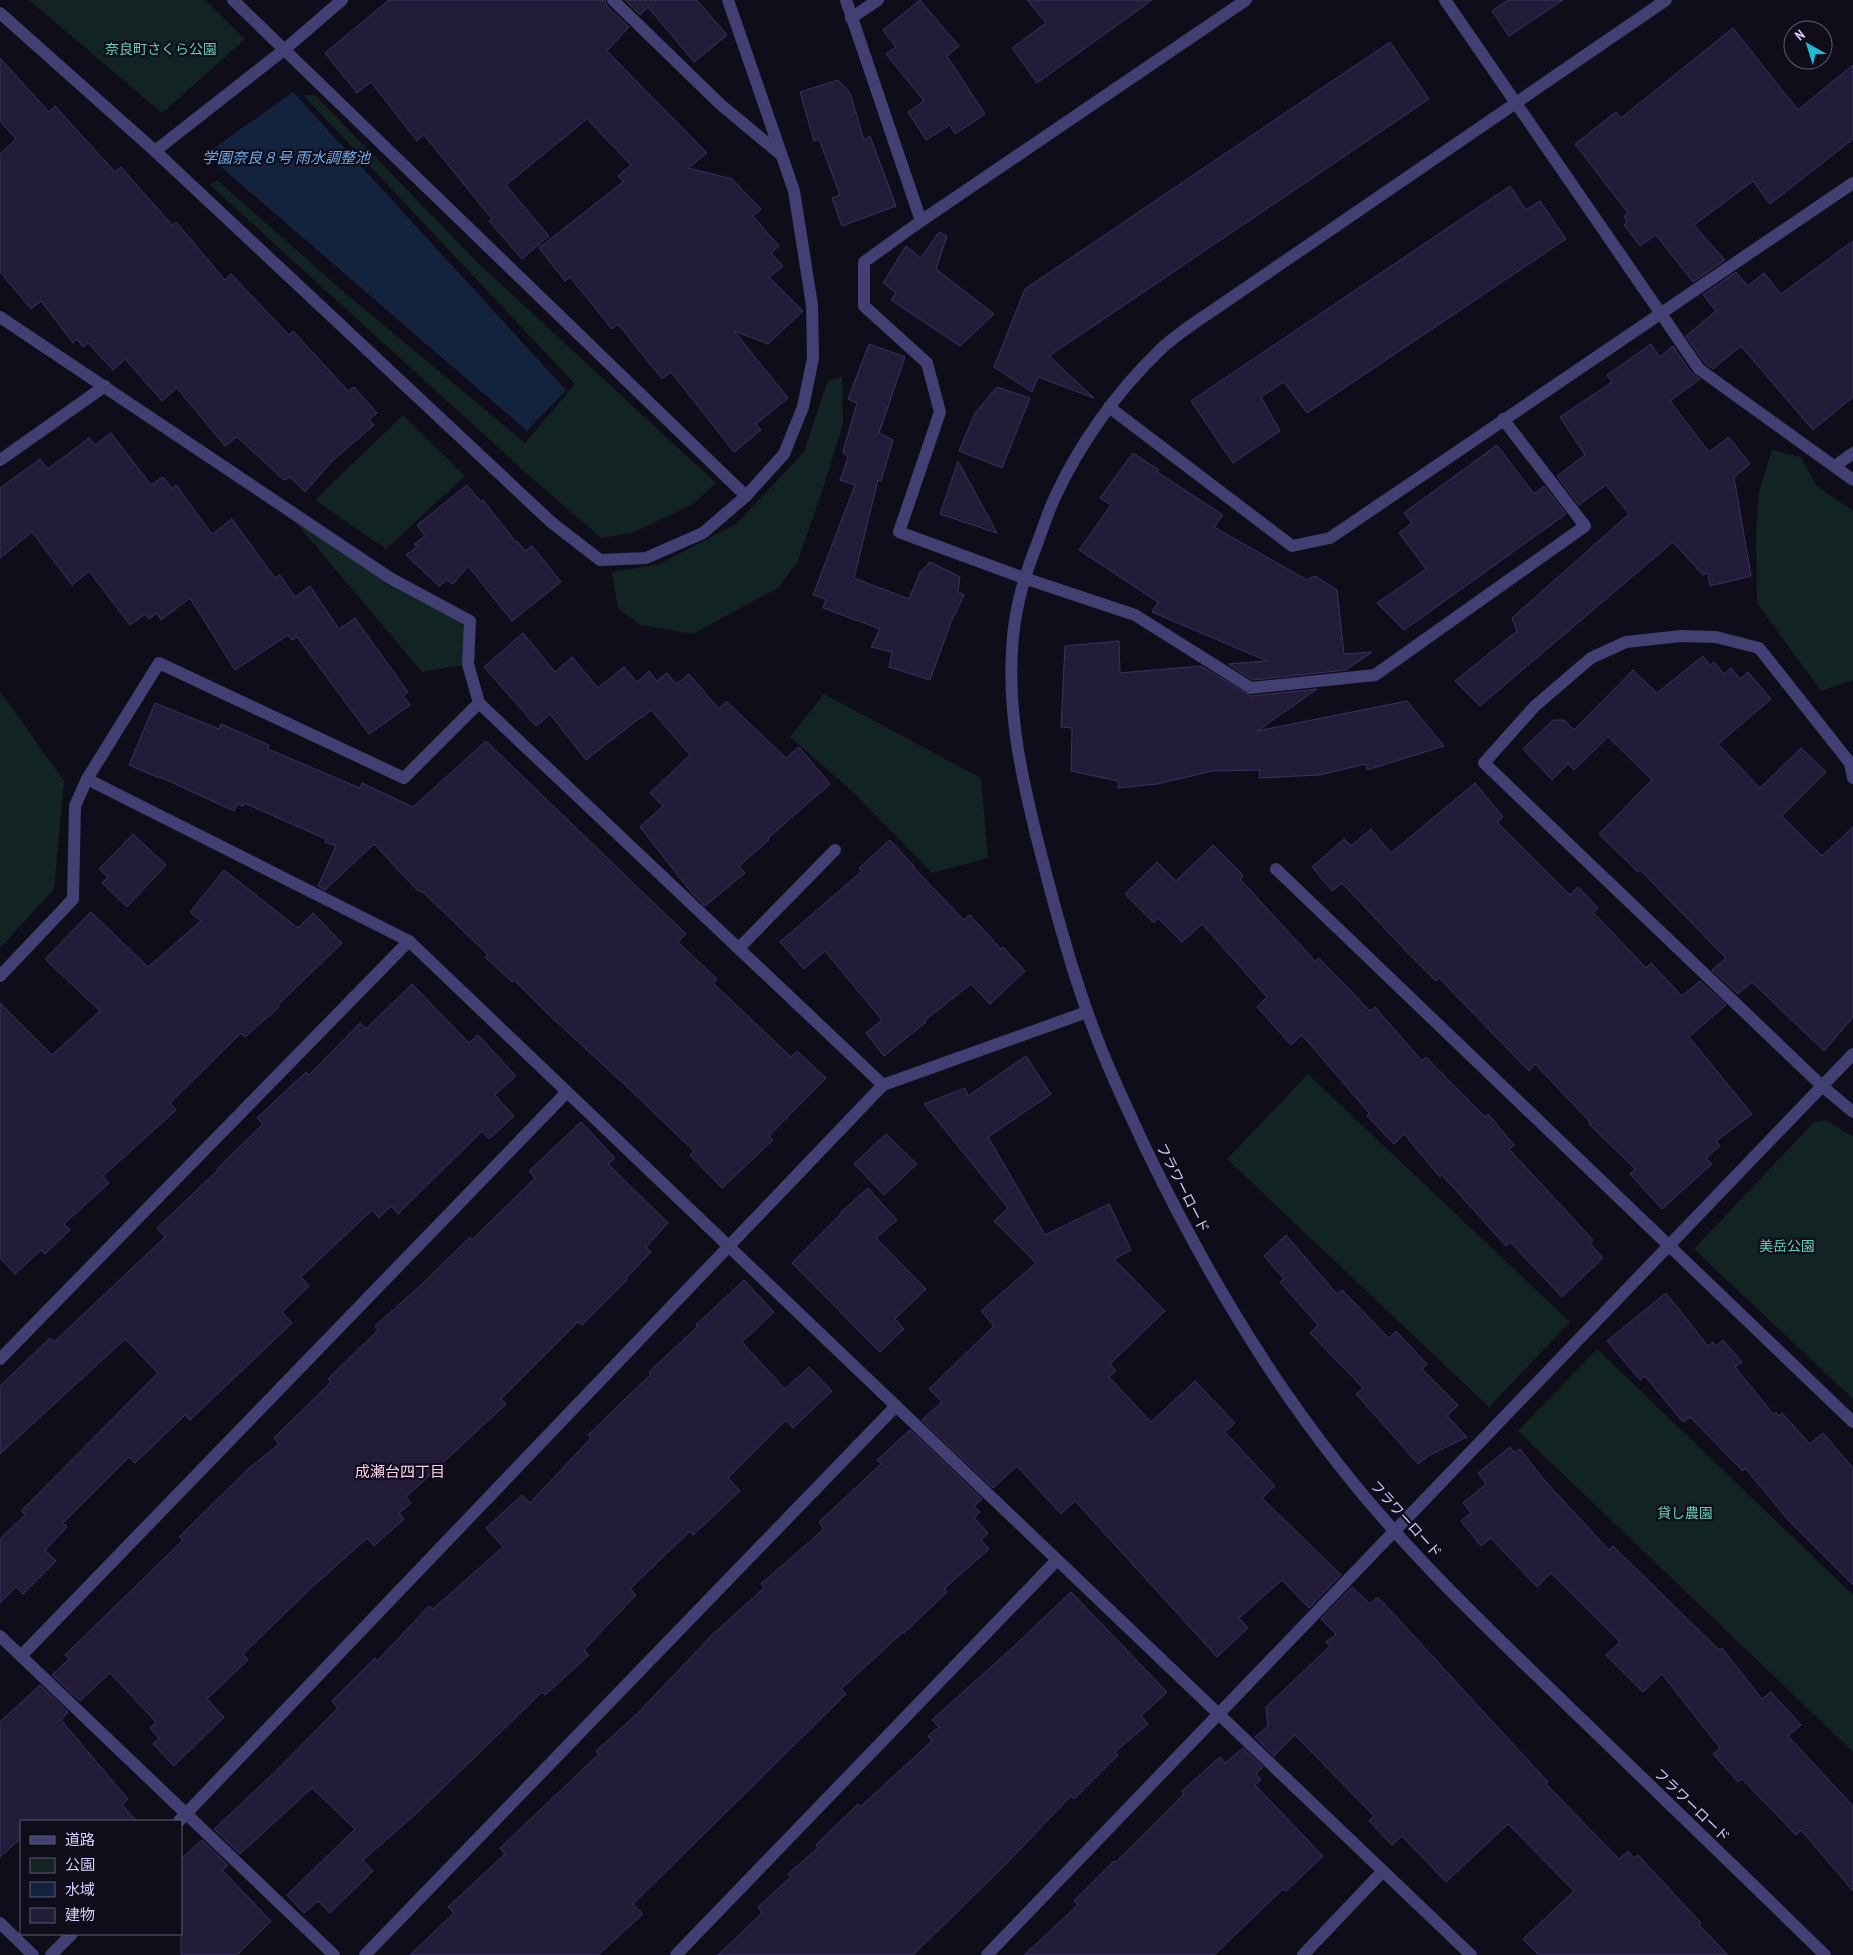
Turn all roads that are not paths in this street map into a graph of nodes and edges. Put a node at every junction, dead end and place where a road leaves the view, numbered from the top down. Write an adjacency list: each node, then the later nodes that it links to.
1 (233, 0): 12 (street)
2 (342, 0): 12 (street)
3 (613, 0): 15 (street)
4 (728, 0): 15 (street)
5 (846, 0): 11 (street)
6 (878, 0): 11 (street)
7 (1246, 0): 17 (street)
8 (1444, 0): 13 (street)
9 (1666, 0): 13 (street, フラワーロード)
10 (0, 13): 14 (street)
11 (851, 18): 17 (street)
12 (284, 50): 14 (street); 27 (street)
13 (1516, 102): 18 (street); 21 (street, フラワーロード)
14 (155, 151): 27 (street)
15 (780, 154): 27 (street)
16 (1853, 183): 18 (street)
17 (921, 221): 28 (street)
18 (1659, 314): 22 (street); 25 (street)
19 (0, 317): 20 (street)
20 (104, 386): 24 (street); 29 (street)
21 (1109, 407): 22 (street); 28 (street, フラワーロード)
22 (1503, 419): 28 (street)
23 (1853, 453): 25 (street)
24 (0, 460)
25 (1835, 466): 26 (street)
26 (1853, 480)
27 (746, 496)
28 (1024, 578): 37 (street, フラワーロード)
29 (479, 703): 31 (street); 35 (street)
30 (1853, 778): 40 (street)
31 (87, 779): 34 (street); 36 (street)
32 (835, 850): 35 (street)
33 (1276, 869): 43 (street)
34 (409, 941): 41 (street); 45 (street)
35 (739, 948): 39 (street)
36 (0, 976)
37 (1087, 1012): 39 (street); 48 (street, フラワーロード)
38 (1853, 1054): 40 (street)
39 (883, 1086): 44 (street)
40 (1822, 1086): 42 (street); 43 (street)
41 (567, 1092): 44 (street); 51 (street)
42 (1853, 1112)
43 (1669, 1246): 47 (street); 48 (street)
44 (730, 1247): 46 (street); 53 (street)
45 (0, 1359)
46 (896, 1406): 49 (street); 60 (street)
47 (1853, 1422)
48 (1394, 1531): 52 (street); 65 (street, フラワーロード)
49 (1057, 1560): 52 (street); 61 (street)
50 (0, 1636): 51 (street)
51 (21, 1656): 53 (street)
52 (1219, 1714): 54 (street); 62 (street)
53 (183, 1818): 59 (street)
54 (1383, 1871): 63 (street); 64 (street)
55 (0, 1923): 57 (street)
56 (71, 1935): 58 (street)
57 (33, 1955)
58 (51, 1955)
59 (334, 1955)
60 (365, 1955)
61 (676, 1955)
62 (987, 1955)
63 (1303, 1955)
64 (1471, 1955)
65 (1826, 1955)

